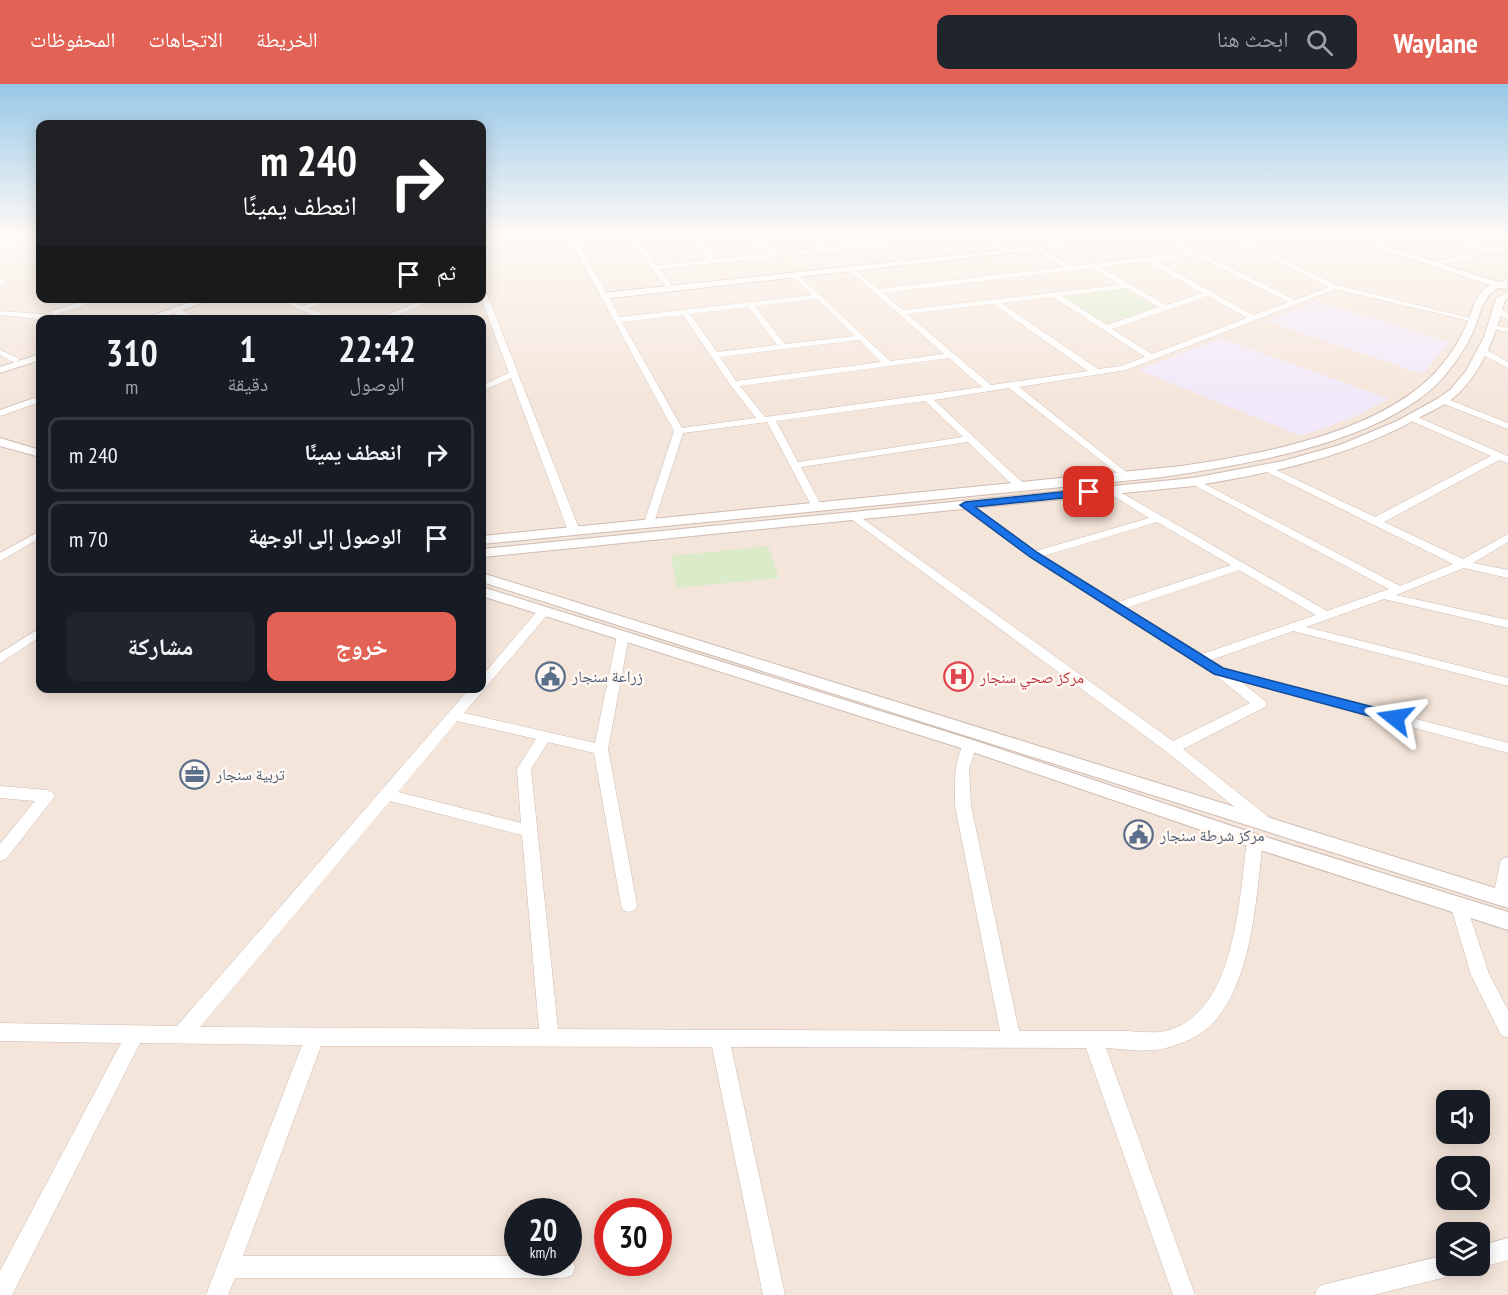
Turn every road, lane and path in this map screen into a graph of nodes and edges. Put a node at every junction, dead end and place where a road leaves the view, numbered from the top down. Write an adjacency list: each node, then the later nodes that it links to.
1 (600, 291): 16 (street)
2 (656, 291): 16 (street)
3 (812, 291): 17 (street)
4 (877, 291): 5 (street); 31 (street)
5 (881, 291)
6 (1086, 291): 15 (street)
7 (1136, 291): 28 (street)
8 (1204, 291): 14 (street)
9 (1271, 291): 25 (street)
10 (1326, 291): 25 (street)
11 (1350, 291): 43 (street)
12 (1494, 291): 43 (street)
13 (1504, 291): 33 (street)
14 (1209, 293): 28 (street); 41 (street)
15 (1054, 294): 18 (street); 45 (street)
16 (603, 296): 42 (street)
17 (818, 297): 26 (street); 47 (street)
18 (995, 302): 31 (street); 61 (street)
19 (87, 303): 34 (street)
20 (200, 303): 29 (street)
21 (209, 303): 29 (street)
22 (290, 303): 27 (street)
23 (318, 303): 27 (street)
24 (423, 303): 39 (street)
25 (1296, 303): 41 (street)
26 (750, 304): 30 (street); 48 (street)
27 (303, 308): 38 (street)
28 (1166, 308): 45 (street)
29 (178, 312): 35 (street); 36 (street); 37 (street)
30 (685, 312): 42 (street); 52 (street)
31 (902, 312): 53 (street)
32 (0, 313): 34 (street)
33 (1503, 314): 44 (street)
34 (46, 315)
35 (165, 315)
36 (172, 315)
37 (184, 315)
38 (320, 315)
39 (391, 315)
40 (486, 318): 62 (street)
41 (1254, 319): 55 (street)
42 (617, 320): 75 (street)
43 (1474, 320): 67 (street)
44 (1492, 326): 46 (street); 49 (street)
45 (1106, 328): 55 (street)
46 (1508, 330)
47 (859, 338): 48 (street); 57 (street)
48 (783, 347): 52 (street)
49 (1482, 351): 59 (street); 70 (street)
50 (0, 352): 56 (street)
51 (36, 353): 56 (street)
52 (714, 355): 63 (street)
53 (952, 355): 57 (street); 66 (street)
54 (36, 358): 60 (street)
55 (1152, 358): 61 (street)
56 (15, 360): 58 (street)
57 (887, 363): 63 (street)
58 (0, 365)
59 (1508, 365)
60 (0, 370)
61 (1096, 372): 64 (street)
62 (513, 374): 65 (street); 94 (street)
63 (734, 384): 73 (street)
64 (1011, 385): 66 (street); 84 (street)
65 (486, 386)
66 (989, 388): 68 (street)
67 (1420, 393): 70 (street); 84 (street)
68 (927, 398): 73 (street); 77 (street)
69 (36, 400): 71 (street)
70 (1442, 400): 72 (street); 74 (street)
71 (0, 413)
72 (1412, 418): 81 (street); 83 (street)
73 (766, 419): 75 (street); 82 (street)
74 (1508, 426)
75 (680, 430): 93 (street)
76 (0, 431): 79 (street)
77 (971, 439): 82 (street); 86 (street)
78 (0, 442): 80 (street)
79 (36, 442)
80 (36, 453)
81 (1503, 458): 92 (street)
82 (795, 465): 89 (street)
83 (1264, 468): 85 (street); 92 (street)
84 (1126, 477): 86 (street)
85 (1193, 482): 87 (street); 105 (street)
86 (1021, 487): 89 (street)
87 (1109, 490): 88 (street); 91 (street)
88 (965, 505): 90 (street); 99 (street)
89 (816, 507): 93 (street)
90 (852, 516): 98 (street); 124 (street)
91 (1157, 519): 99 (street); 102 (street)
92 (1375, 522): 101 (street)
93 (649, 523): 94 (street)
94 (574, 531): 97 (street)
95 (36, 536): 100 (street)
96 (1508, 537): 101 (street)
97 (486, 546)
98 (486, 546)
99 (1034, 555): 108 (street)
100 (0, 558)
101 (1463, 564): 103 (street); 105 (street)
102 (1240, 566): 108 (street); 110 (street)
103 (1508, 574)
104 (486, 578): 129 (street)
105 (1399, 590): 107 (street)
106 (486, 592): 109 (street)
107 (1384, 596): 110 (street); 111 (street)
108 (1116, 607): 116 (street)
109 (544, 610): 114 (street); 118 (street)
110 (1327, 616): 112 (street)
111 (1508, 624)
112 (1294, 628): 116 (street); 119 (street)
113 (36, 635): 115 (street)
114 (623, 636): 123 (street); 125 (street)
115 (0, 659)
116 (1199, 660): 117 (street)
117 (1219, 671): 124 (street); 126 (street)
118 (486, 679)
119 (1508, 682)
120 (474, 693): 121 (street)
121 (454, 716): 122 (street); 128 (street)
122 (545, 736): 125 (street); 130 (street)
123 (969, 745): 131 (street); 145 (street)
124 (1172, 748): 129 (street)
125 (601, 749): 136 (street)
126 (1507, 752)
127 (0, 792): 132 (street)
128 (387, 795): 130 (street); 141 (street)
129 (1267, 824): 134 (street)
130 (530, 831): 143 (street)
131 (1255, 841): 135 (street); 146 (street)
132 (0, 855)
133 (1508, 863): 134 (street)
134 (1504, 899)
135 (1458, 904): 137 (street); 138 (street)
136 (628, 905)
137 (1508, 921)
138 (1508, 1029)
139 (0, 1032): 140 (street)
140 (135, 1034): 141 (street); 153 (street)
141 (182, 1034): 142 (street)
142 (315, 1037): 143 (street); 149 (street)
143 (549, 1038): 144 (street)
144 (720, 1039): 145 (street); 155 (street)
145 (1011, 1040): 146 (street)
146 (1092, 1040): 156 (street)
147 (1508, 1249): 148 (street)
148 (1490, 1254)
149 (228, 1267): 150 (street); 154 (street)
150 (504, 1267)
151 (1436, 1270): 152 (street)
152 (1378, 1290): 157 (street)
153 (0, 1294)
154 (218, 1295)
155 (774, 1295)
156 (1184, 1295)
157 (1326, 1295)

